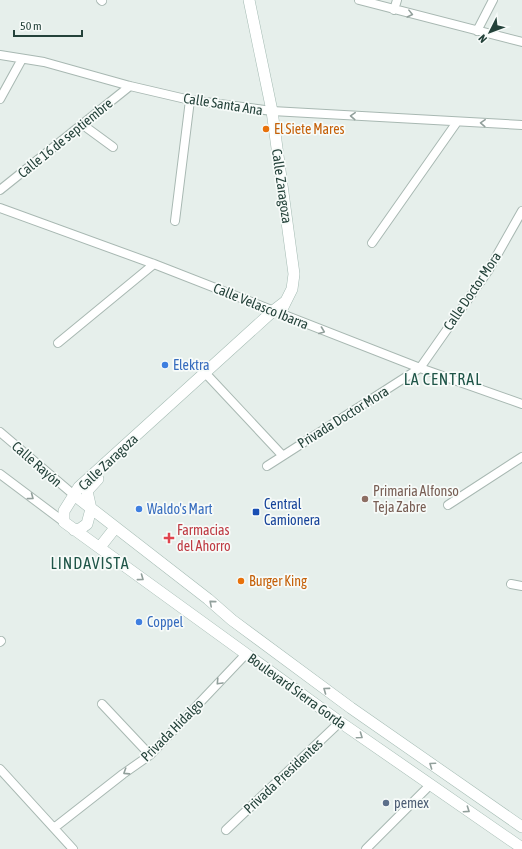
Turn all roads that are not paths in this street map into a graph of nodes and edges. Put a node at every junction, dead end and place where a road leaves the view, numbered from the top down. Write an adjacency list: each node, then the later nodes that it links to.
1 (249, 0): 13 (main road, Calle Zaragoza)
2 (359, 0): 5 (street)
3 (397, 0): 5 (street)
4 (493, 0): 6 (street)
5 (394, 10): 6 (street, one-way to 6)
6 (477, 31): 7 (street)
7 (522, 42)
8 (0, 55): 9 (street, Calle Santa Ana)
9 (22, 59): 10 (street, Calle Santa Ana); 11 (street)
10 (130, 86): 12 (street, Calle Santa Ana); 15 (street, Calle 16 de septiembre)
11 (0, 99)
12 (190, 100): 13 (street, Calle Santa Ana); 21 (street)
13 (272, 112): 14 (street, Calle Santa Ana, one-way to 13); 24 (main road, Calle Zaragoza)
14 (457, 122): 16 (street, Calle Santa Ana, one-way to 14); 22 (street)
15 (83, 125): 17 (street); 18 (street, Calle 16 de septiembre)
16 (522, 125)
17 (112, 147)
18 (0, 190)
19 (0, 208): 23 (street, Calle Velasco Ibarra)
20 (522, 211): 26 (street, Calle Doctor Mora)
21 (175, 221)
22 (372, 243)
23 (154, 264): 24 (street, Calle Velasco Ibarra); 25 (street)
24 (276, 312): 26 (street, Calle Velasco Ibarra, one-way to 26); 27 (main road, Calle Zaragoza); 34 (main road, Calle Zaragoza)
25 (58, 343)
26 (420, 368): 28 (street, Calle Velasco Ibarra); 30 (street, Privada Doctor Mora)
27 (210, 377): 30 (street); 36 (main road, Calle Zaragoza)
28 (522, 404)
29 (0, 432): 34 (street, Calle Rayón)
30 (282, 455): 32 (street, Privada Doctor Mora)
31 (522, 457): 35 (street)
32 (267, 466)
33 (0, 474): 37 (street, one-way to 37)
34 (74, 496): 36 (main road, Boulevard Sierra Gorda); 37 (main road)
35 (448, 505)
36 (90, 508): 38 (main road, Boulevard Sierra Gorda); 39 (main road)
37 (64, 522): 39 (main road, Boulevard Sierra Gorda)
38 (115, 528): 40 (main road); 43 (main road, Boulevard Sierra Gorda, one-way to 38)
39 (74, 530): 40 (main road, Boulevard Sierra Gorda)
40 (100, 547): 44 (main road, Boulevard Sierra Gorda, one-way to 44)
41 (511, 584): 42 (street)
42 (522, 586)
43 (232, 620): 44 (main road); 51 (main road, Boulevard Sierra Gorda, one-way to 43)
44 (222, 636): 45 (main road, Boulevard Sierra Gorda)
45 (246, 654): 47 (main road, Boulevard Sierra Gorda); 48 (street, Privada Hidalgo, one-way to 48)
46 (102, 704): 48 (street)
47 (340, 722): 50 (main road, Boulevard Sierra Gorda, one-way to 50); 53 (street, Privada Presidentes)
48 (150, 755): 52 (street, Privada Hidalgo, one-way to 52)
49 (0, 768): 52 (street)
50 (430, 785): 54 (main road, Boulevard Sierra Gorda, one-way to 54); 56 (street)
51 (522, 827)
52 (54, 828): 55 (street)
53 (226, 830)
54 (522, 848)
55 (73, 849)
56 (366, 849)

